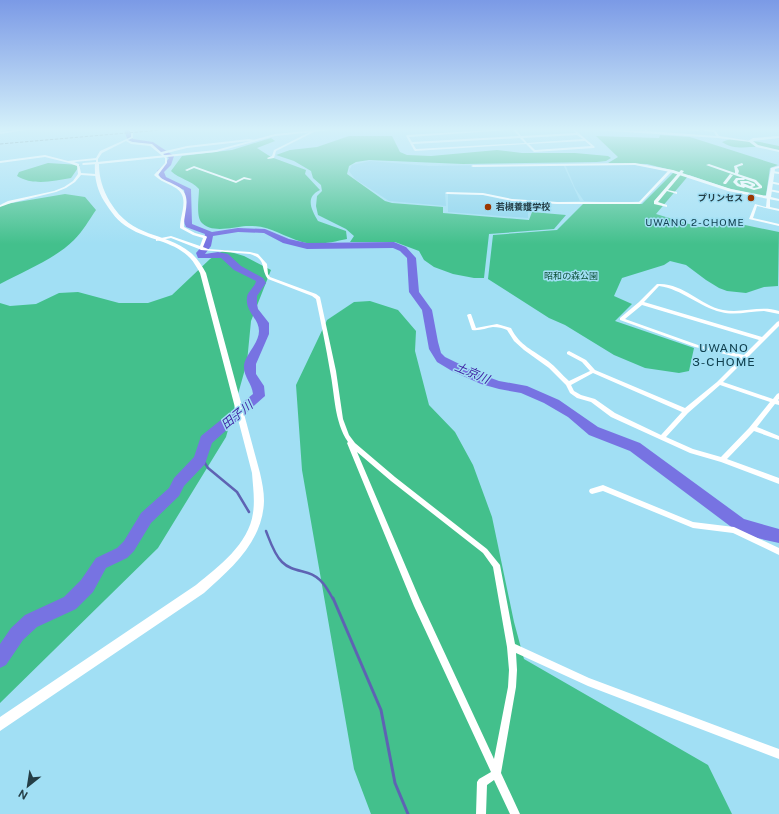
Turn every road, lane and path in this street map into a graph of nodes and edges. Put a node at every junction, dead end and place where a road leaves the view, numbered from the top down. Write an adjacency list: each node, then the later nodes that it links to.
1 (79, 168): 15 (street)
2 (97, 168): 16 (street)
3 (161, 168): 42 (street)
4 (192, 168): 10 (street)
5 (197, 168): 22 (street)
6 (658, 168): 11 (street)
7 (717, 168): 18 (street)
8 (736, 168): 18 (street)
9 (773, 168): 13 (street)
10 (187, 170)
11 (671, 171): 31 (street); 33 (street)
12 (682, 171): 28 (street)
13 (772, 172): 14 (street); 23 (street)
14 (779, 173)
15 (80, 174): 16 (street); 36 (street)
16 (96, 175): 41 (street)
17 (731, 175): 20 (street)
18 (738, 175): 27 (street)
19 (250, 179): 22 (street)
20 (728, 179): 21 (street); 24 (street)
21 (735, 181): 27 (street); 27 (street)
22 (236, 182): 25 (street)
23 (770, 182): 26 (street); 29 (street)
24 (725, 183)
25 (241, 184)
26 (779, 184)
27 (752, 188): 33 (street)
28 (666, 190): 32 (street); 37 (street)
29 (770, 190): 30 (street); 34 (street)
30 (779, 192)
31 (447, 193)
32 (676, 193)
33 (757, 196): 34 (street)
34 (768, 198): 35 (street); 38 (street)
35 (779, 200)
36 (0, 206)
37 (666, 206)
38 (768, 208): 39 (street); 40 (street)
39 (779, 210)
40 (779, 225)
41 (157, 240): 42 (street); 65 (street)
42 (204, 249): 57 (street)
43 (641, 303): 44 (street); 47 (street); 49 (street)
44 (779, 313)
45 (469, 316): 52 (street)
46 (779, 323): 47 (street)
47 (762, 339): 49 (street)
48 (569, 353): 50 (street)
49 (744, 356): 51 (street)
50 (593, 371): 52 (street); 55 (street)
51 (719, 383): 54 (street); 55 (street)
52 (568, 384): 58 (street)
53 (779, 395): 54 (street)
54 (776, 402): 56 (street)
55 (686, 411): 58 (street)
56 (753, 428): 59 (street); 60 (street)
57 (347, 436): 64 (street); 67 (street)
58 (662, 438): 60 (street)
59 (779, 438)
60 (722, 460): 61 (street)
61 (779, 481)
62 (592, 491): 63 (street)
63 (779, 552)
64 (511, 647): 66 (street); 67 (street)
65 (0, 725)
66 (779, 754)
67 (496, 774): 68 (street); 69 (street)
68 (481, 814)
69 (515, 814)

